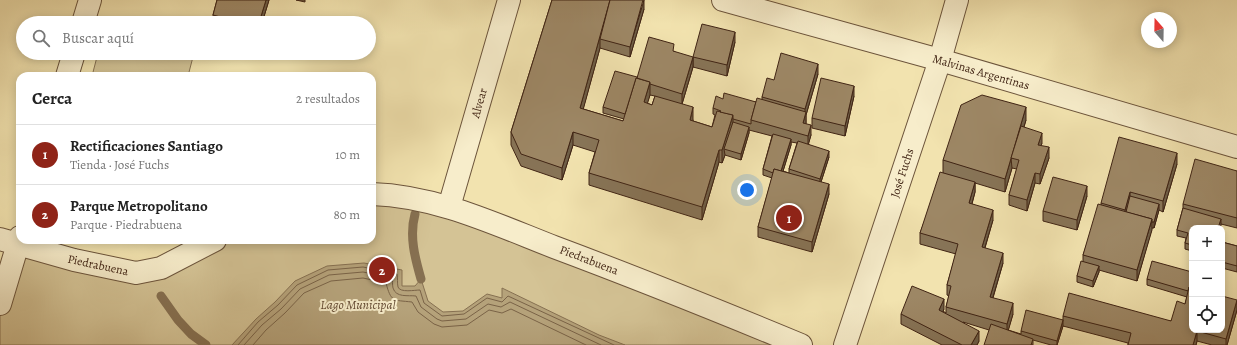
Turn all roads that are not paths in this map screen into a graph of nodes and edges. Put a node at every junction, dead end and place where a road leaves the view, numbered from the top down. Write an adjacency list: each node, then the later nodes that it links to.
1 (90, 0): 5 (street)
2 (509, 0): 11 (street, Alvear)
3 (723, 0): 7 (street, Malvinas Argentinas)
4 (957, 0): 7 (street, José Fuchs)
5 (85, 16)
6 (72, 60): 8 (street)
7 (940, 60): 9 (street, Malvinas Argentinas); 17 (street, José Fuchs)
8 (69, 72)
9 (1237, 147)
10 (376, 194): 11 (street, Piedrabuena)
11 (449, 206): 16 (street, Piedrabuena)
12 (13, 240): 15 (street)
13 (25, 244): 14 (street, Piedrabuena)
14 (207, 244)
15 (0, 304)
16 (802, 345)
17 (845, 345)

